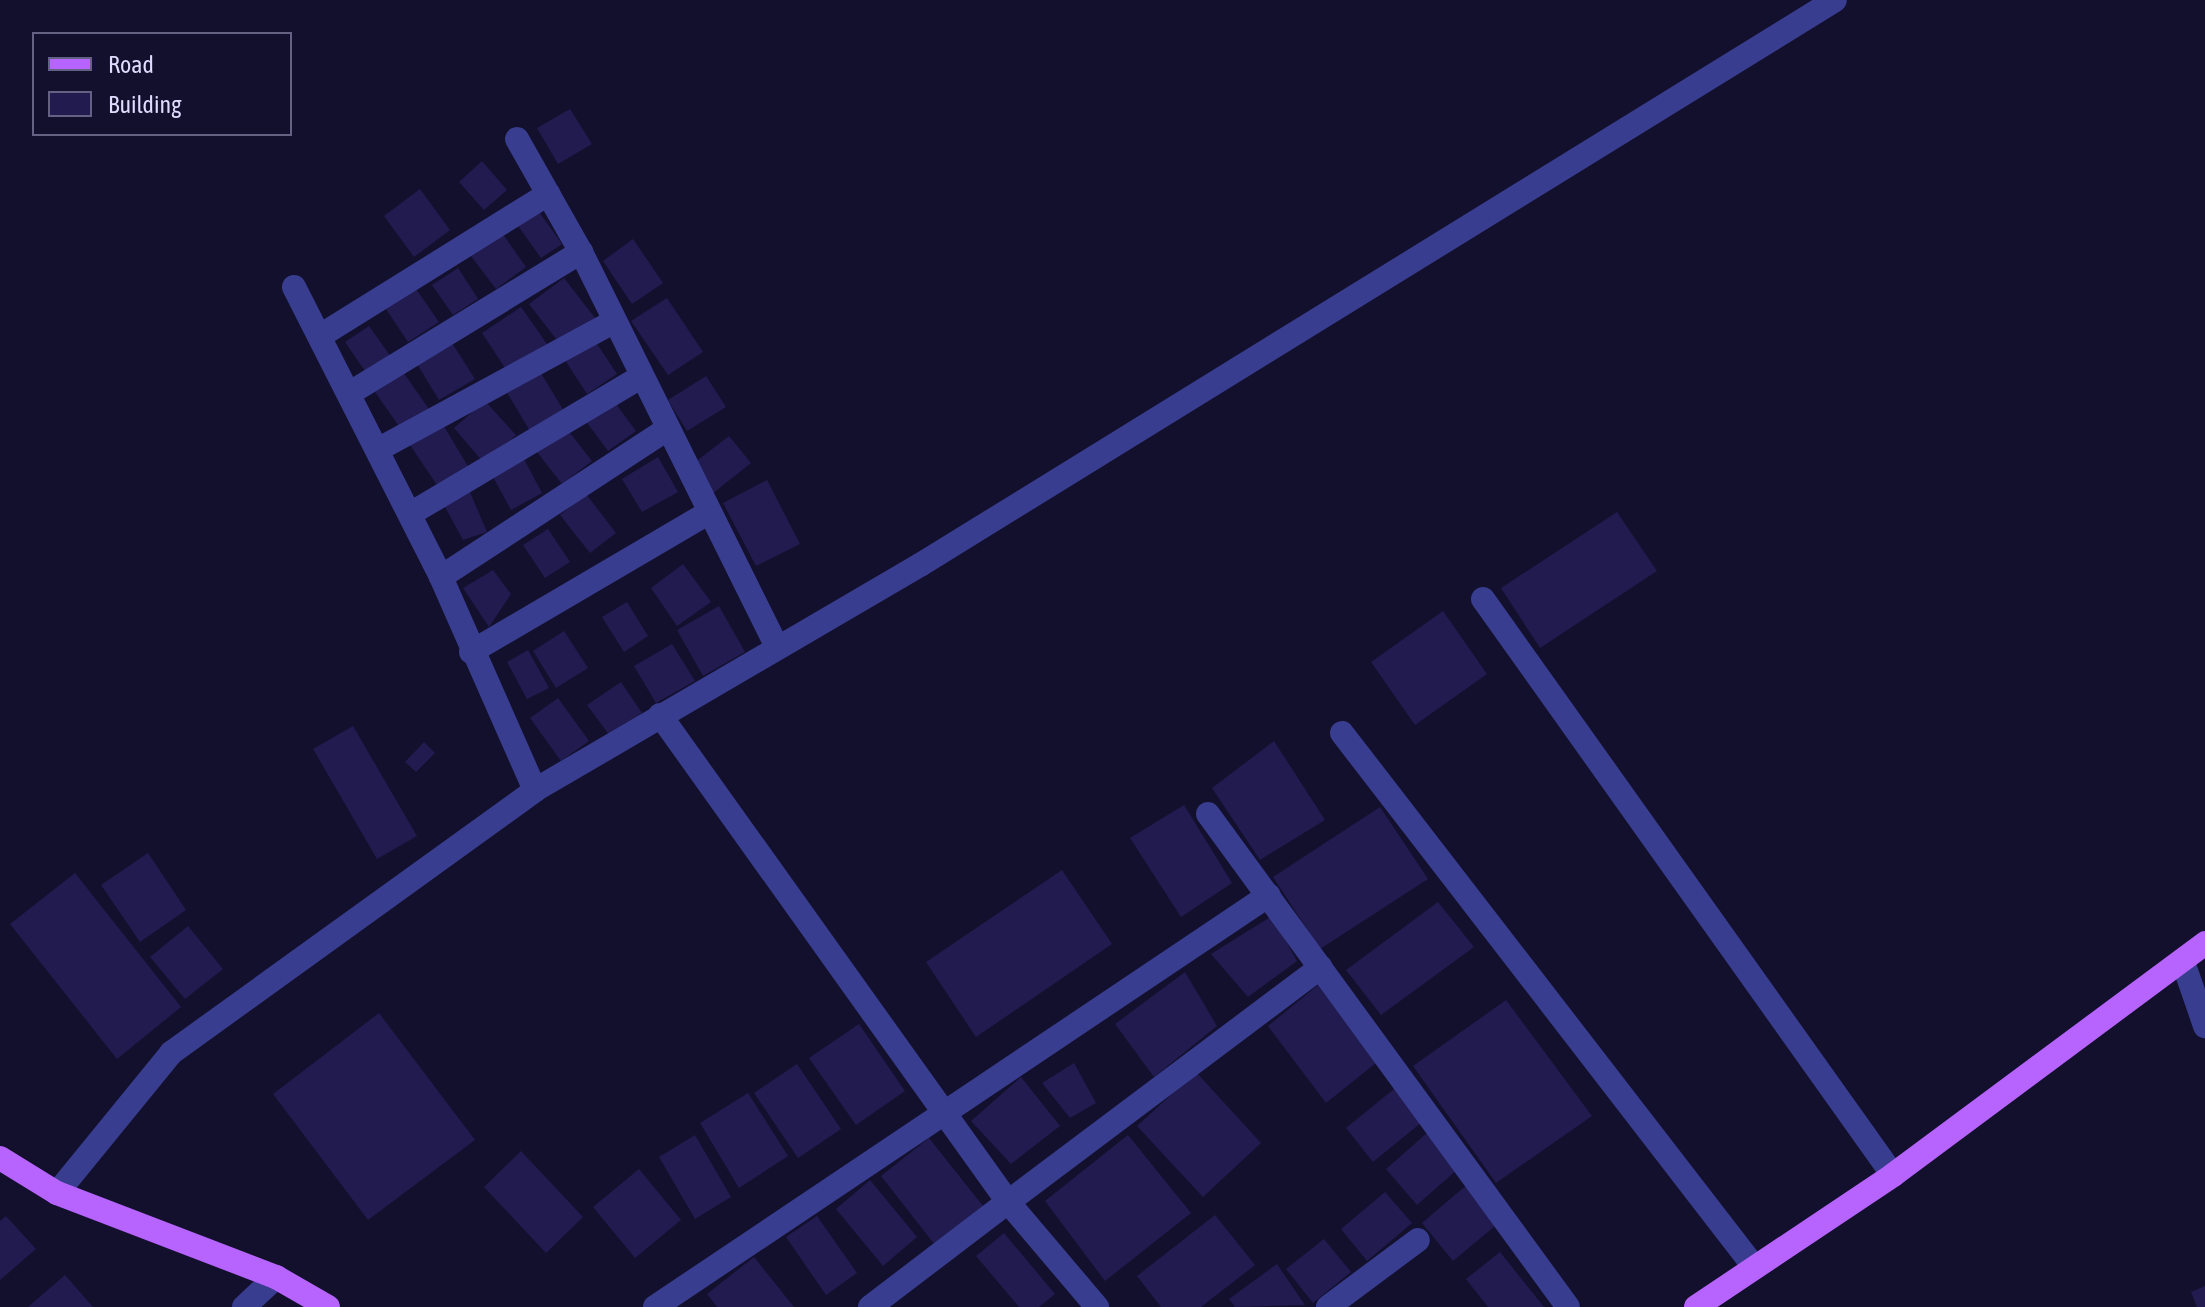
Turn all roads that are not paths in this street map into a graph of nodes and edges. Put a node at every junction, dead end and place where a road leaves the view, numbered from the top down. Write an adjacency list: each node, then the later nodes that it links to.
1 (1835, 0): 16 (street)
2 (517, 139): 3 (street)
3 (548, 194): 4 (street); 7 (street)
4 (581, 252): 6 (street); 9 (street)
5 (294, 287): 7 (street)
6 (615, 321): 8 (street); 11 (street)
7 (320, 336): 9 (street)
8 (641, 377): 10 (street); 13 (street)
9 (350, 393): 11 (street)
10 (666, 430): 12 (street); 14 (street)
11 (379, 449): 13 (street)
12 (708, 513): 16 (street); 17 (street)
13 (410, 514): 14 (street)
14 (441, 577): 17 (street)
15 (1483, 599): 29 (street)
16 (776, 645): 18 (street)
17 (471, 652): 20 (street)
18 (660, 715): 20 (street); 27 (street)
19 (1342, 733): 33 (street)
20 (535, 790): 30 (street)
21 (1208, 814): 22 (street)
22 (1269, 895): 25 (street); 27 (street)
23 (2205, 943): 24 (main road)
24 (2183, 962): 26 (street); 29 (main road)
25 (1321, 967): 31 (street); 41 (street)
26 (2205, 1026)
27 (943, 1115): 31 (street); 37 (street)
28 (0, 1158): 30 (main road)
29 (1893, 1175): 33 (main road)
30 (57, 1193): 34 (main road)
31 (1008, 1202): 38 (street); 39 (street)
32 (1418, 1240): 40 (street)
33 (1752, 1264): 42 (main road)
34 (276, 1277): 35 (street); 36 (main road)
35 (244, 1307)
36 (328, 1307)
37 (655, 1307)
38 (870, 1307)
39 (1097, 1307)
40 (1328, 1307)
41 (1568, 1307)
42 (1696, 1307)

